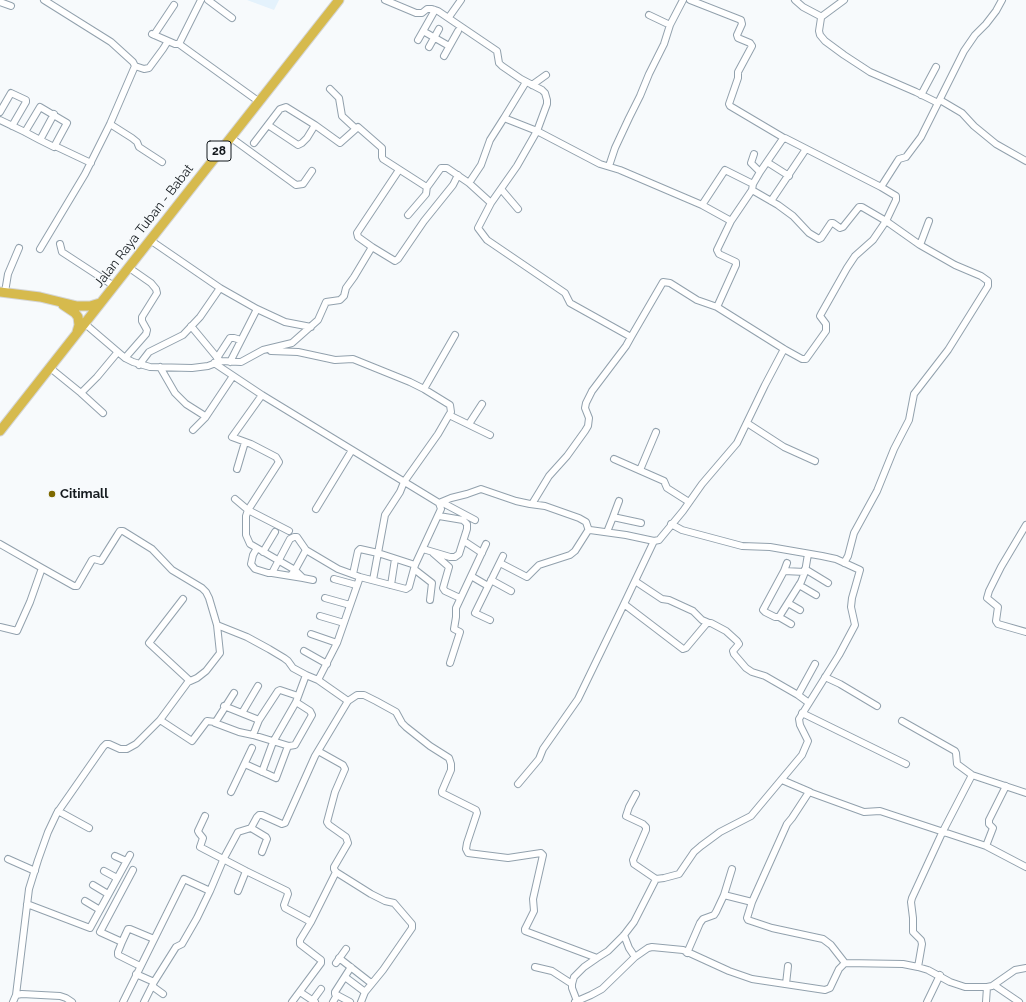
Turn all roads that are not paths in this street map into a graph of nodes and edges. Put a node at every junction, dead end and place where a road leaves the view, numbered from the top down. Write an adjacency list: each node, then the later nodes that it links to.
1 (44, 0): 33 (street)
2 (202, 0): 29 (street)
3 (208, 0): 20 (street)
4 (385, 0): 16 (street)
5 (461, 0): 18 (street)
6 (683, 0): 22 (street)
7 (690, 0): 53 (street)
8 (794, 0): 19 (street)
9 (844, 0): 19 (street)
10 (1002, 0): 40 (street)
11 (0, 2): 13 (street)
12 (335, 2): 39 (highway, Jalan Raya Tuban - Babat / 28)
13 (11, 6)
14 (174, 6): 28 (street)
15 (435, 10): 16 (street); 18 (street); 21 (street)
16 (422, 13): 21 (street)
17 (649, 15): 22 (street)
18 (449, 17): 36 (street)
19 (821, 17): 38 (street)
20 (232, 18)
21 (430, 18): 24 (street)
22 (670, 25): 63 (street)
23 (439, 29): 26 (street)
24 (423, 30): 26 (street); 27 (street)
25 (458, 31): 30 (street)
26 (434, 37): 30 (street); 31 (street)
27 (418, 40)
28 (168, 41): 29 (street); 33 (street)
29 (179, 44): 39 (street)
30 (449, 46): 32 (street)
31 (429, 47)
32 (444, 56)
33 (135, 66): 45 (street)
34 (936, 67): 38 (street)
35 (546, 74): 36 (street)
36 (529, 83): 43 (street); 50 (street)
37 (330, 89): 49 (street)
38 (921, 95): 40 (street)
39 (258, 101): 52 (highway, Jalan Raya Tuban - Babat / 28)
40 (939, 101): 59 (street); 71 (street)
41 (0, 112): 48 (street)
42 (54, 114): 51 (street); 54 (street); 56 (street)
43 (504, 118): 50 (street); 69 (street)
44 (0, 120): 48 (street)
45 (110, 124): 60 (street); 62 (street)
46 (268, 125): 47 (street); 47 (street); 55 (street)
47 (315, 125): 49 (street)
48 (12, 126): 51 (street)
49 (355, 128): 64 (street)
50 (537, 131): 63 (street); 73 (street)
51 (25, 132): 54 (street)
52 (230, 137): 65 (street); 82 (highway, Jalan Raya Tuban - Babat / 28)
53 (784, 138): 57 (street); 61 (street)
54 (40, 140): 56 (street)
55 (254, 142)
56 (55, 146): 62 (street)
57 (806, 149): 68 (street); 71 (street)
58 (754, 154): 66 (street)
59 (1026, 161)
60 (162, 162)
61 (767, 162): 66 (street); 68 (street)
62 (90, 163): 87 (street)
63 (609, 166): 76 (street)
64 (399, 170): 70 (street); 85 (street)
65 (312, 171)
66 (760, 172): 72 (street)
67 (458, 175): 69 (street); 70 (street); 85 (street)
68 (788, 176): 74 (street)
69 (469, 183): 75 (street)
70 (427, 186): 78 (street)
71 (880, 186): 80 (street)
72 (752, 187): 74 (street); 76 (street); 79 (street)
73 (501, 189): 75 (street); 77 (street)
74 (771, 201): 80 (street)
75 (491, 203): 101 (street)
76 (702, 205): 79 (street)
77 (518, 209)
78 (408, 215)
79 (731, 221): 94 (street)
80 (886, 221): 84 (street); 103 (street)
81 (929, 221): 84 (street)
82 (150, 240): 88 (highway, Jalan Raya Tuban - Babat / 28); 90 (street)
83 (60, 244): 89 (street)
84 (920, 245): 165 (street)
85 (372, 247): 98 (street)
86 (19, 248): 91 (street)
87 (40, 250)
88 (127, 268): 89 (highway, Jalan Raya Tuban - Babat / 28); 106 (street)
89 (114, 286): 93 (highway, Jalan Raya Tuban - Babat / 28)
90 (220, 288): 95 (street); 97 (street)
91 (2, 292): 92 (highway)
92 (57, 302): 93 (highway); 99 (highway)
93 (100, 303): 96 (highway, Jalan Raya Tuban - Babat / 28)
94 (717, 307): 101 (street); 103 (street)
95 (257, 309): 98 (street); 102 (street)
96 (87, 320): 99 (highway, 28); 105 (street)
97 (191, 326): 107 (street); 109 (street)
98 (311, 327): 104 (street)
99 (78, 332): 110 (highway, 28)
100 (455, 335): 113 (street)
101 (631, 336): 137 (street)
102 (241, 340): 107 (street); 108 (street)
103 (784, 349): 120 (street)
104 (263, 350): 108 (street); 113 (street)
105 (117, 352): 106 (street); 114 (street)
106 (125, 358): 109 (street)
107 (217, 361): 108 (street); 111 (street); 112 (street)
108 (230, 362)
109 (139, 364): 111 (street)
110 (49, 367): 114 (street); 123 (highway, 28)
111 (160, 367): 119 (street)
112 (233, 376): 115 (street); 119 (street)
113 (424, 389): 118 (street)
114 (81, 393): 117 (street)
115 (262, 395): 126 (street); 127 (street)
116 (482, 404): 121 (street)
117 (103, 413)
118 (449, 415): 121 (street); 132 (street)
119 (205, 416): 122 (street)
120 (747, 423): 129 (street); 135 (street)
121 (469, 424): 125 (street)
122 (193, 430)
123 (0, 431)
124 (656, 432): 131 (street)
125 (490, 435)
126 (245, 442): 130 (street); 139 (street)
127 (352, 450): 132 (street); 138 (street)
128 (614, 459): 131 (street)
129 (815, 461)
130 (237, 469)
131 (640, 470): 135 (street)
132 (404, 482): 136 (street); 160 (street)
133 (235, 499): 139 (street)
134 (618, 501): 141 (street)
135 (689, 502): 144 (street)
136 (441, 503): 137 (street); 140 (street); 142 (street)
137 (532, 504): 146 (street)
138 (316, 509)
139 (248, 510): 147 (street); 154 (street)
140 (439, 516): 150 (street); 155 (street)
141 (613, 517): 143 (street); 149 (street)
142 (475, 520)
143 (641, 524)
144 (672, 524): 151 (street); 161 (street)
145 (1026, 524): 202 (street)
146 (589, 530): 149 (street); 179 (street)
147 (289, 531)
148 (275, 532): 157 (street)
149 (607, 532): 151 (street)
150 (464, 541): 158 (street); 159 (street)
151 (654, 541): 178 (street)
152 (0, 544): 167 (street)
153 (486, 544): 159 (street)
154 (257, 548): 157 (street); 170 (street)
155 (423, 549): 158 (street); 166 (street)
156 (306, 550): 163 (street); 171 (street); 172 (street)
157 (264, 552): 163 (street)
158 (432, 552): 187 (street)
159 (482, 552): 173 (street)
160 (378, 553): 162 (street); 172 (street); 177 (street)
161 (808, 554): 165 (street); 169 (street)
162 (395, 559): 166 (street); 182 (street)
163 (278, 560): 170 (street); 171 (street)
164 (787, 563): 168 (street)
165 (844, 563): 210 (street)
166 (414, 567): 182 (street); 189 (street)
167 (42, 568): 200 (street); 201 (street)
168 (784, 571): 169 (street); 195 (street)
169 (805, 571): 180 (street); 183 (street)
170 (272, 573): 171 (street)
171 (293, 573): 176 (street)
172 (353, 574): 174 (street)
173 (471, 576): 179 (street); 187 (street)
174 (360, 577): 177 (street); 181 (street)
175 (334, 579): 181 (street)
176 (313, 580)
177 (373, 580): 182 (street)
178 (634, 581): 191 (street); 198 (street)
179 (490, 583): 184 (street); 196 (street)
180 (828, 583)
181 (356, 585): 192 (street)
182 (391, 585)
183 (799, 585): 185 (street); 190 (street)
184 (511, 591)
185 (816, 594)
186 (325, 598): 192 (street)
187 (460, 598): 207 (street)
188 (183, 599): 212 (street)
189 (430, 600)
190 (788, 603): 193 (street); 195 (street)
191 (624, 604): 198 (street); 237 (street)
192 (350, 605): 197 (street)
193 (800, 610)
194 (320, 616): 197 (street)
195 (780, 617): 199 (street)
196 (490, 620)
197 (344, 623): 204 (street)
198 (709, 623): 215 (street)
199 (791, 624)
200 (217, 625): 209 (street); 212 (street)
201 (0, 627)
202 (1026, 632)
203 (311, 634): 204 (street)
204 (337, 643): 206 (street)
205 (304, 652): 206 (street)
206 (327, 664): 211 (street)
207 (450, 664)
208 (815, 664): 215 (street)
209 (306, 675): 211 (street); 216 (street)
210 (825, 677): 218 (street); 220 (street)
211 (318, 680): 217 (street)
212 (190, 681): 223 (street)
213 (258, 686): 221 (street)
214 (234, 692): 219 (street)
215 (798, 695): 218 (street)
216 (297, 699): 224 (street); 228 (street); 229 (street)
217 (348, 701): 231 (street); 282 (street)
218 (809, 703): 222 (street)
219 (224, 706): 221 (street); 226 (street)
220 (877, 706)
221 (242, 713): 224 (street)
222 (802, 713): 233 (street); 236 (street)
223 (160, 720): 226 (street); 243 (street)
224 (260, 720): 227 (street)
225 (902, 721): 235 (street)
226 (215, 722): 227 (street)
227 (252, 735): 228 (street)
228 (274, 742): 229 (street); 234 (street)
229 (288, 746): 234 (street)
230 (252, 748): 232 (street)
231 (318, 751): 246 (street); 261 (street)
232 (245, 764): 234 (street); 239 (street)
233 (906, 764)
234 (262, 772)
235 (972, 775): 238 (street); 247 (street)
236 (782, 780): 240 (street); 263 (street)
237 (518, 784)
238 (1006, 786): 241 (street); 248 (street)
239 (231, 792)
240 (810, 792): 247 (street); 270 (street)
241 (1026, 793)
242 (636, 794): 263 (street)
243 (58, 811): 245 (street); 258 (street)
244 (205, 816): 252 (street)
245 (89, 828)
246 (251, 828): 249 (street); 252 (street)
247 (942, 833): 248 (street); 288 (street)
248 (986, 846): 255 (street)
249 (262, 852)
250 (130, 855): 254 (street)
251 (115, 856): 254 (street)
252 (224, 858): 260 (street); 265 (street)
253 (8, 859): 258 (street)
254 (126, 861): 262 (street)
255 (1026, 867)
256 (732, 869): 268 (street)
257 (133, 870): 275 (street)
258 (34, 871): 271 (street)
259 (104, 872): 262 (street)
260 (246, 872): 266 (street); 273 (street)
261 (336, 872): 273 (street); 293 (street)
262 (116, 878): 267 (street)
263 (656, 878): 276 (street)
264 (93, 885): 267 (street)
265 (210, 891): 277 (street); 294 (street)
266 (238, 891)
267 (108, 894): 272 (street)
268 (724, 895): 270 (street); 280 (street)
269 (85, 901): 272 (street)
270 (752, 902): 283 (street)
271 (27, 904): 274 (street); 303 (street)
272 (100, 910): 274 (street)
273 (311, 922): 300 (street)
274 (90, 928): 275 (street)
275 (100, 932): 278 (street)
276 (624, 935): 281 (street); 282 (street)
277 (154, 939): 278 (street); 284 (street)
278 (122, 942): 284 (street)
279 (346, 949): 286 (street)
280 (687, 953): 281 (street); 296 (street)
281 (635, 957): 314 (street)
282 (597, 958): 295 (street)
283 (844, 963): 288 (street); 296 (street)
284 (140, 966): 290 (street)
285 (788, 966): 296 (street)
286 (351, 967): 292 (street); 293 (street)
287 (536, 967): 295 (street)
288 (918, 967): 291 (street)
289 (1026, 968): 297 (street)
290 (136, 974): 294 (street); 308 (street)
291 (940, 975): 298 (street); 315 (street)
292 (345, 977): 301 (street); 304 (street)
293 (372, 983): 301 (street)
294 (153, 984): 302 (street); 309 (street)
295 (572, 984): 314 (street)
296 (786, 984)
297 (994, 985): 298 (street); 317 (street)
298 (987, 987): 316 (street)
299 (321, 989): 305 (street)
300 (300, 992): 305 (street); 310 (street)
301 (364, 992): 313 (street)
302 (164, 994)
303 (16, 995): 306 (street); 307 (street)
304 (339, 998): 311 (street); 312 (street)
305 (314, 1001)
306 (12, 1002)
307 (72, 1002)
308 (123, 1002)
309 (144, 1002)
310 (292, 1002)
311 (333, 1002)
312 (350, 1002)
313 (361, 1002)
314 (576, 1002)
315 (927, 1002)
316 (986, 1002)
317 (1019, 1002)

